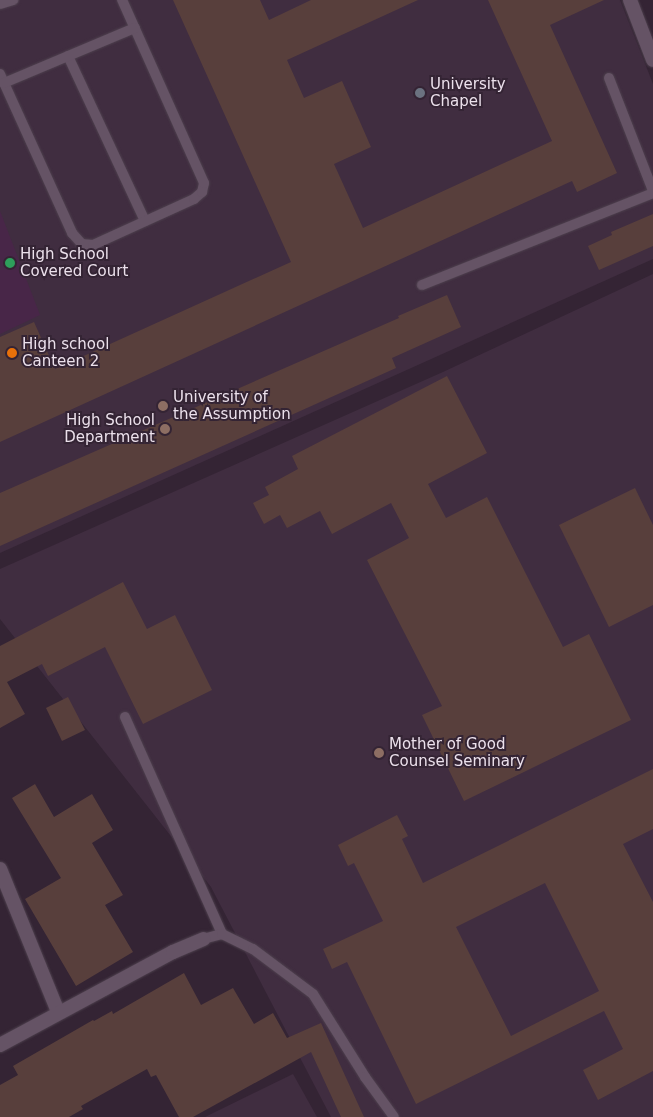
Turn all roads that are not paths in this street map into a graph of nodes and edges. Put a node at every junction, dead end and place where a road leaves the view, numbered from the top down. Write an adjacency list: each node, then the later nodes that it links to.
1 (12, 0): 4 (lane)
2 (122, 0): 5 (lane)
3 (630, 0): 6 (street)
4 (0, 4)
5 (135, 28): 7 (lane); 11 (lane)
6 (651, 51)
7 (68, 56): 8 (lane); 11 (lane)
8 (2, 78): 11 (lane)
9 (609, 78): 10 (lane)
10 (653, 192): 12 (lane)
11 (146, 221)
12 (422, 285)
13 (124, 717): 15 (lane)
14 (0, 869): 17 (street)
15 (222, 934): 16 (lane); 19 (lane)
16 (202, 939): 17 (street)
17 (58, 1012): 18 (street)
18 (0, 1045)
19 (394, 1117)

